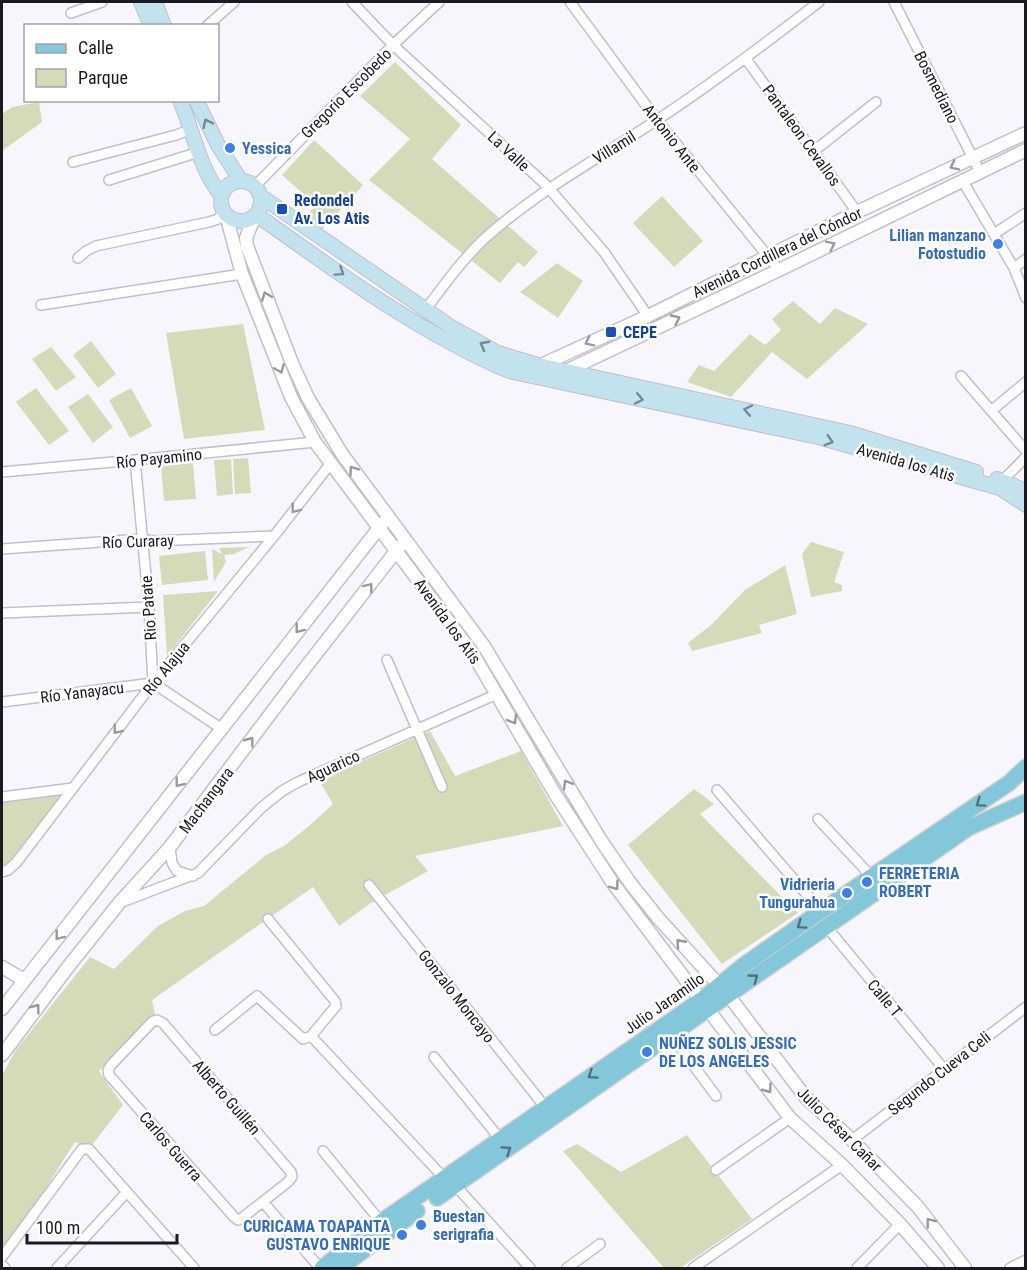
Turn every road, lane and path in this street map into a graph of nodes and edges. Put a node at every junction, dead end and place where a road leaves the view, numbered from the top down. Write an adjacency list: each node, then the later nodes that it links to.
1 (102, 2): 10 (street)
2 (141, 2): 11 (main road)
3 (155, 2): 12 (main road)
4 (234, 2): 13 (street)
5 (352, 2): 14 (street, La Valle)
6 (439, 2): 14 (street, Gregorio Escobedo)
7 (570, 2): 19 (street, Antonio Ante)
8 (819, 2): 15 (street, Villamil)
9 (894, 2): 25 (street, Bosmediano)
10 (71, 13)
11 (150, 24)
12 (163, 24)
13 (209, 24)
14 (393, 45): 31 (street, La Valle); 32 (street, Gregorio Escobedo)
15 (746, 59): 19 (street, Villamil); 23 (street, Pantaleon Cevallos)
16 (181, 102): 20 (main road, Avenida los Atis)
17 (197, 102): 30 (main road, one-way to 17)
18 (876, 102): 23 (street)
19 (657, 120): 31 (street, Villamil); 40 (street, Antonio Ante)
20 (192, 129): 24 (main road, Avenida los Atis); 26 (street)
21 (1026, 133): 25 (street, Avenida Cordillera del Cóndor)
22 (1026, 150): 27 (street, Avenida Cordillera del Cóndor)
23 (814, 151): 34 (street, Pantaleon Cevallos)
24 (199, 152): 28 (street); 33 (main road, Avenida los Atis)
25 (973, 157): 27 (street, Bosmediano); 34 (street, Avenida Cordillera del Cóndor, one-way to 34)
26 (73, 162)
27 (980, 172): 29 (street, Avenida Cordillera del Cóndor)
28 (109, 180)
29 (962, 180): 38 (street); 43 (street, Avenida Cordillera del Cóndor, one-way to 29)
30 (241, 181): 32 (main road, Avenida los Atis); 33 (main road)
31 (549, 188): 47 (street, Villamil); 48 (street, La Valle)
32 (258, 191): 37 (main road, Avenida los Atis); 47 (main road, Avenida los Atis)
33 (222, 195): 36 (main road, Avenida los Atis)
34 (857, 212): 40 (street, Avenida Cordillera del Cóndor)
35 (1026, 213): 38 (street)
36 (225, 214): 37 (main road, Avenida los Atis); 39 (street); 44 (street, Avenida los Atis)
37 (255, 217): 49 (main road, Avenida los Atis, one-way to 49); 63 (street, Avenida los Atis, one-way to 37)
38 (994, 234): 42 (street)
39 (78, 258)
40 (768, 258): 43 (street, Antonio Ante); 48 (street, Avenida Cordillera del Cóndor)
41 (1026, 259): 42 (street)
42 (1014, 268): 45 (street)
43 (779, 270): 50 (street, Avenida Cordillera del Cóndor, one-way to 43)
44 (242, 274): 46 (street); 54 (street, Avenida los Atis, one-way to 54)
45 (1026, 298)
46 (41, 305)
47 (426, 309): 49 (main road, Avenida los Atis, one-way to 47)
48 (648, 316): 49 (street, Avenida Cordillera del Cóndor, one-way to 49)
49 (535, 370): 50 (main road, Avenida los Atis)
50 (564, 376): 60 (main road, Avenida los Atis, one-way to 50); 62 (main road, Avenida los Atis, one-way to 62)
51 (961, 376): 53 (street)
52 (1026, 382): 53 (street)
53 (991, 411): 55 (street)
54 (315, 442): 57 (street, Río Payamino); 58 (street, Avenida los Atis)
55 (1026, 451)
56 (1026, 457): 60 (street)
57 (135, 460): 59 (street, Río Payamino); 66 (street, Rio Patate)
58 (330, 463): 64 (street, Avenida los Atis); 65 (street, Río Alajua, one-way to 65)
59 (2, 472)
60 (1002, 481): 61 (main road, Avenida los Atis)
61 (1026, 491)
62 (1026, 505)
63 (388, 517): 64 (street, Machangara); 67 (street, Avenida los Atis)
64 (379, 528): 69 (street, Avenida los Atis); 77 (street, Machangara, one-way to 77)
65 (274, 536): 66 (street, Río Curaray); 73 (street, Río Alajua)
66 (142, 539): 68 (street, Río Curaray); 70 (street, Rio Patate)
67 (405, 540): 69 (street, Machangara); 96 (street, Avenida los Atis, one-way to 67)
68 (2, 549)
69 (396, 551): 74 (street, Avenida los Atis); 85 (street, Machangara, one-way to 69)
70 (148, 607): 71 (street); 73 (street, Rio Patate)
71 (2, 613)
72 (387, 660): 76 (street)
73 (153, 683): 75 (street, Río Yanayacu); 77 (street); 79 (street, Río Alajua, one-way to 79)
74 (497, 694): 76 (street, Aguarico); 97 (street, Avenida los Atis, one-way to 97)
75 (2, 702)
76 (418, 728): 80 (street); 87 (street, Aguarico)
77 (222, 729): 95 (street, Machangara, one-way to 95)
78 (1026, 767): 88 (main road, Julio Jaramillo, one-way to 88)
79 (73, 788): 82 (street); 86 (street, Río Alajua)
80 (442, 788)
81 (717, 790): 91 (street)
82 (2, 797)
83 (1026, 802): 93 (main road, Julio Jaramillo)
84 (818, 819): 88 (street)
85 (170, 847): 87 (street); 90 (street, Machangara)
86 (2, 872)
87 (193, 876): 90 (street, Aguarico)
88 (871, 876): 91 (main road, Julio Jaramillo)
89 (369, 885): 108 (street, Gonzalo Moncayo)
90 (120, 902): 103 (street, Machangara, one-way to 90)
91 (821, 911): 96 (main road, Julio Jaramillo, one-way to 96)
92 (268, 919): 102 (street)
93 (826, 926): 96 (main road, Julio Jaramillo, one-way to 93); 105 (street, Calle T)
94 (2, 967): 95 (street)
95 (24, 980): 99 (street, Machangara)
96 (724, 991): 97 (main road, Julio Jaramillo); 111 (street, Julio César Cañar)
97 (704, 1005): 101 (main road, Julio Jaramillo); 108 (main road, Julio Jaramillo, one-way to 108); 109 (street, Julio César Cañar, one-way to 109)
98 (1026, 1007): 105 (street, Segundo Cueva Celi)
99 (2, 1009)
100 (216, 1030): 102 (street)
101 (671, 1035): 107 (street); 115 (main road, Julio Jaramillo, one-way to 101)
102 (311, 1036): 115 (street)
103 (2, 1055)
104 (434, 1057): 110 (street)
105 (944, 1069): 111 (street, Segundo Cueva Celi)
106 (108, 1070): 117 (street, Carlos Guerra); 117 (street, Alberto Guillén)
107 (716, 1096)
108 (545, 1107): 110 (main road, Julio Jaramillo)
109 (790, 1118): 113 (street, Julio César Cañar); 114 (street)
110 (500, 1139): 115 (main road, Julio Jaramillo)
111 (852, 1140): 134 (street, Julio César Cañar, one-way to 111)
112 (322, 1151): 118 (street)
113 (842, 1165): 119 (street, Julio César Cañar); 131 (street)
114 (716, 1170)
115 (450, 1182): 118 (main road, Julio Jaramillo); 128 (main road, Julio Jaramillo); 129 (street)
116 (126, 1193): 121 (street); 125 (street); 126 (street)
117 (263, 1202): 127 (street)
118 (381, 1222): 127 (main road, Julio Jaramillo)
119 (900, 1224): 132 (street); 133 (street, Julio César Cañar)
120 (600, 1244): 130 (street)
121 (2, 1257)
122 (1026, 1260): 135 (street)
123 (2, 1265): 124 (street)
124 (5, 1269)
125 (57, 1269)
126 (194, 1269)
127 (321, 1269)
128 (340, 1269)
129 (530, 1269)
130 (567, 1269)
131 (693, 1269)
132 (857, 1269)
133 (938, 1269)
134 (965, 1269)
135 (1010, 1269)

